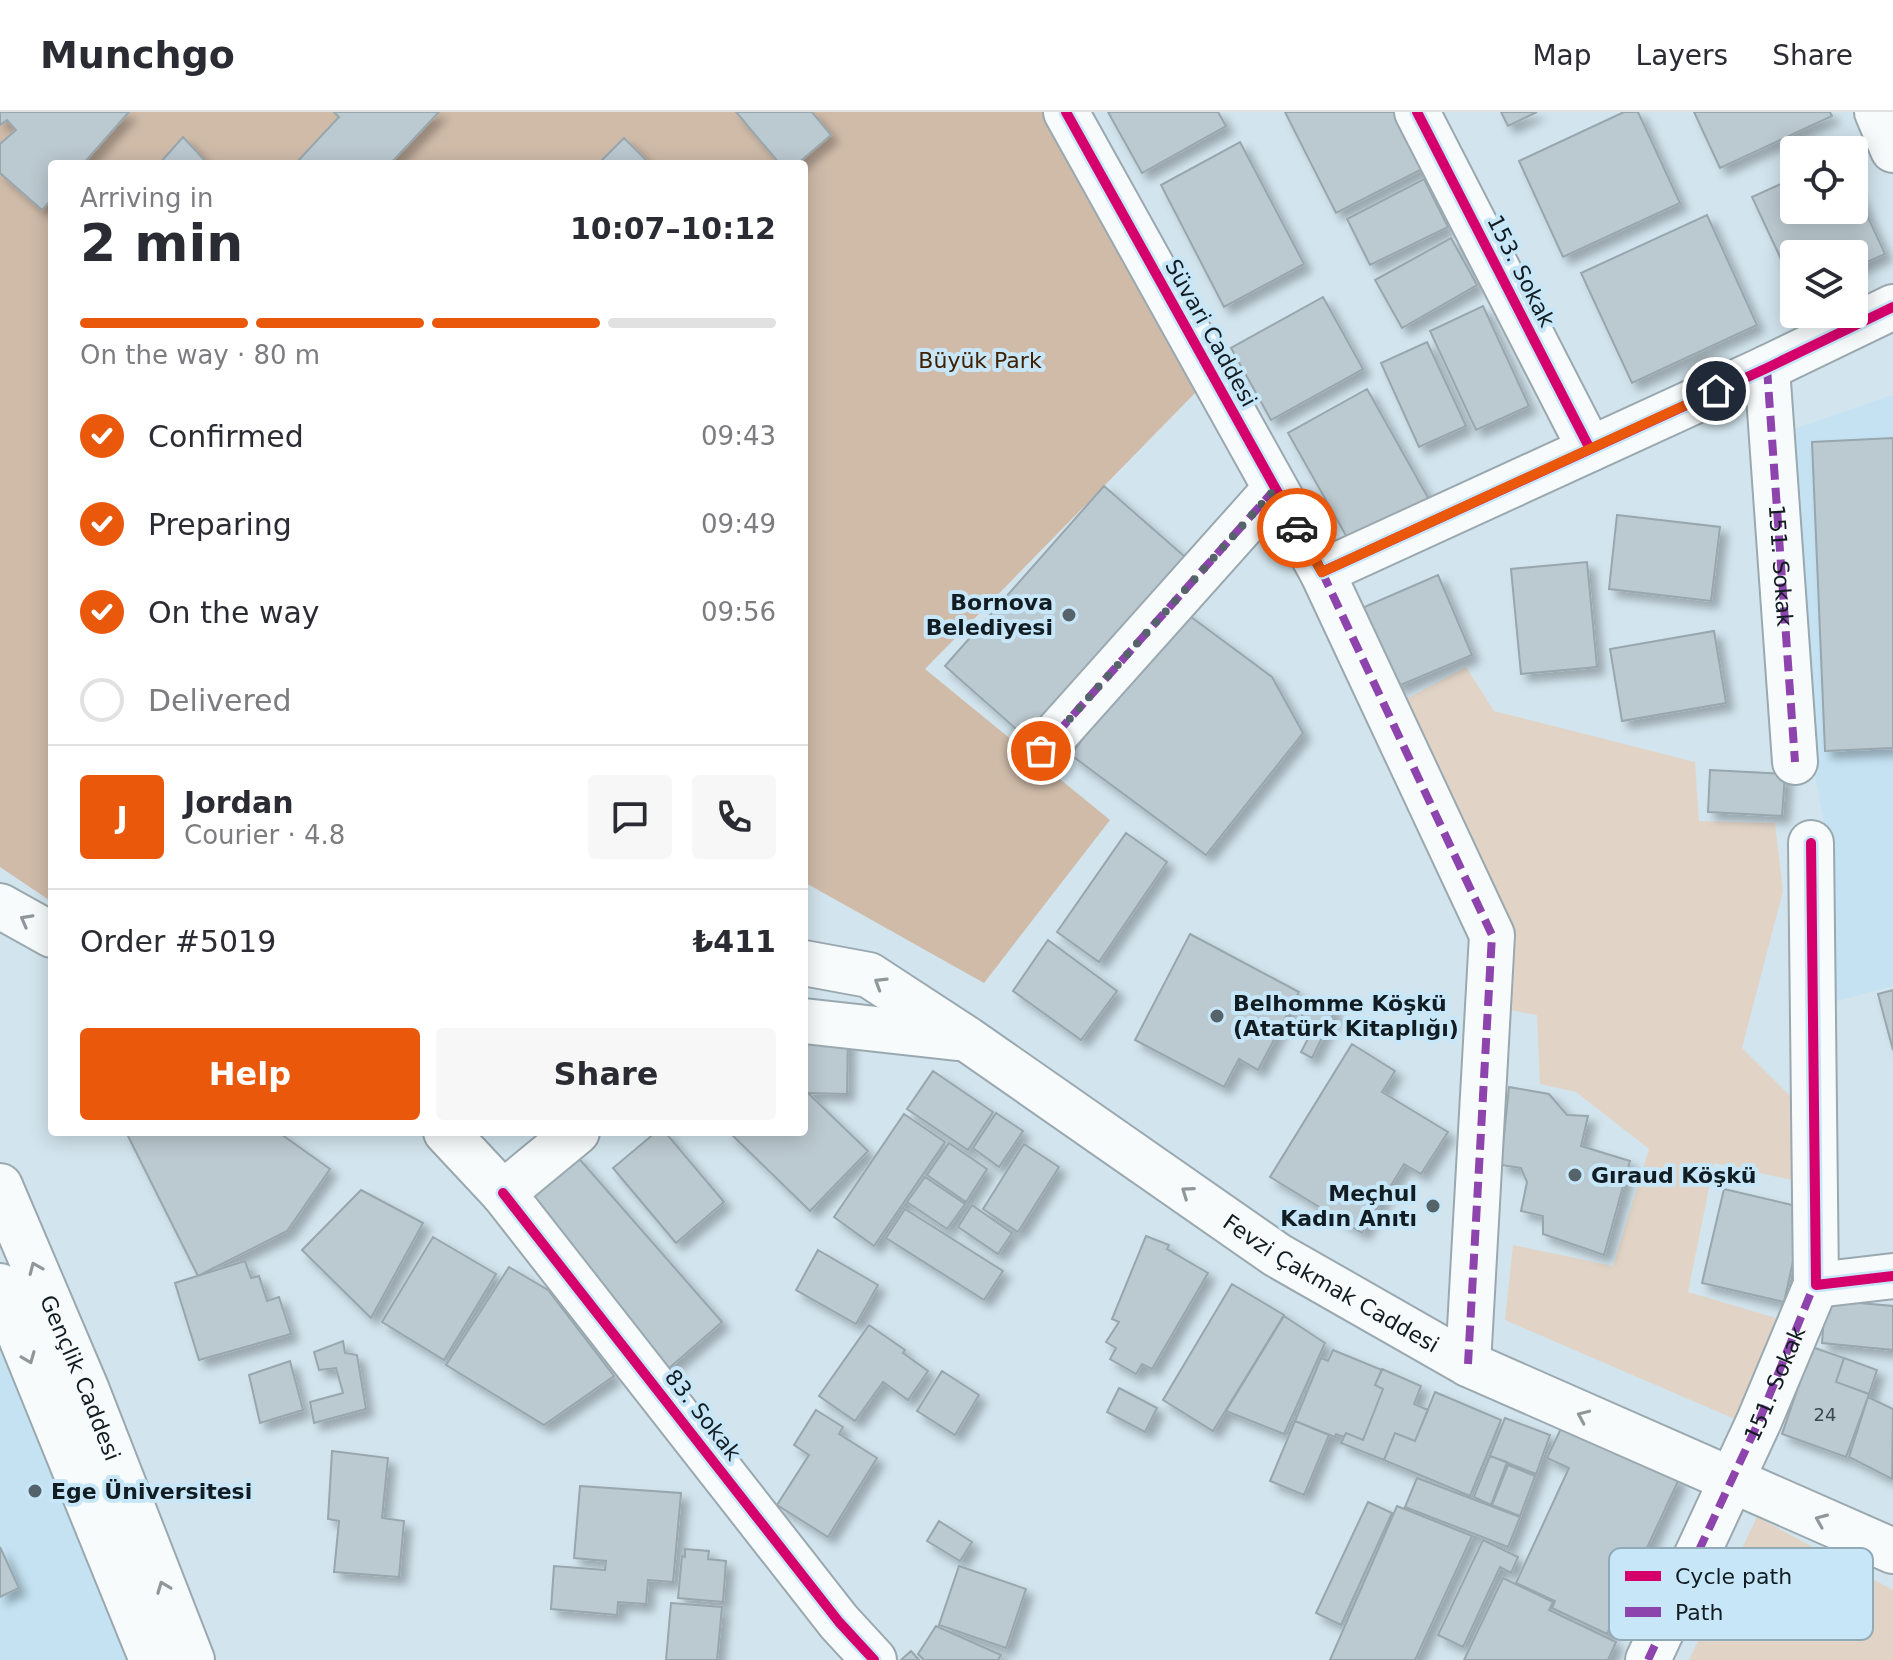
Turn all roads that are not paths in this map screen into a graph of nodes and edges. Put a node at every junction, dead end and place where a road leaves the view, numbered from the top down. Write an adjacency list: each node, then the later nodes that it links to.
1 (1066, 112): 8 (street, Süvari Caddesi)
2 (1417, 112): 7 (street, 153. Sokak)
3 (1877, 112): 4 (street)
4 (1893, 150)
5 (1893, 307): 6 (street)
6 (1767, 368): 7 (street); 11 (street, 151. Sokak)
7 (1590, 449): 9 (street)
8 (1275, 489): 9 (street, Süvari Caddesi); 10 (street)
9 (1322, 572): 25 (street, Süvari Caddesi)
10 (1041, 751)
11 (1795, 762)
12 (1811, 843): 23 (street)
13 (0, 906): 14 (street, one-way to 13)
14 (48, 933)
15 (808, 964): 17 (street, Fevzi Çakmak Caddesi, one-way to 15)
16 (808, 1021): 17 (street)
17 (967, 1039): 25 (street, Fevzi Çakmak Caddesi, one-way to 17)
18 (450, 1136): 21 (street, 83. Sokak)
19 (572, 1136): 21 (street)
20 (0, 1186): 31 (street, Gençlik Caddesi, one-way to 20)
21 (503, 1193): 32 (street, 83. Sokak)
22 (1893, 1276): 23 (street)
23 (1816, 1285): 26 (street, 151. Sokak)
24 (0, 1286): 30 (street, Gençlik Caddesi, one-way to 30)
25 (1468, 1364): 26 (street, Fevzi Çakmak Caddesi, one-way to 25)
26 (1731, 1481): 27 (street, 151. Sokak); 28 (street, Fevzi Çakmak Caddesi, one-way to 26)
27 (1700, 1548)
28 (1893, 1551)
29 (1657, 1640): 33 (street, 151. Sokak)
30 (152, 1660)
31 (192, 1660)
32 (874, 1660)
33 (1648, 1660)

